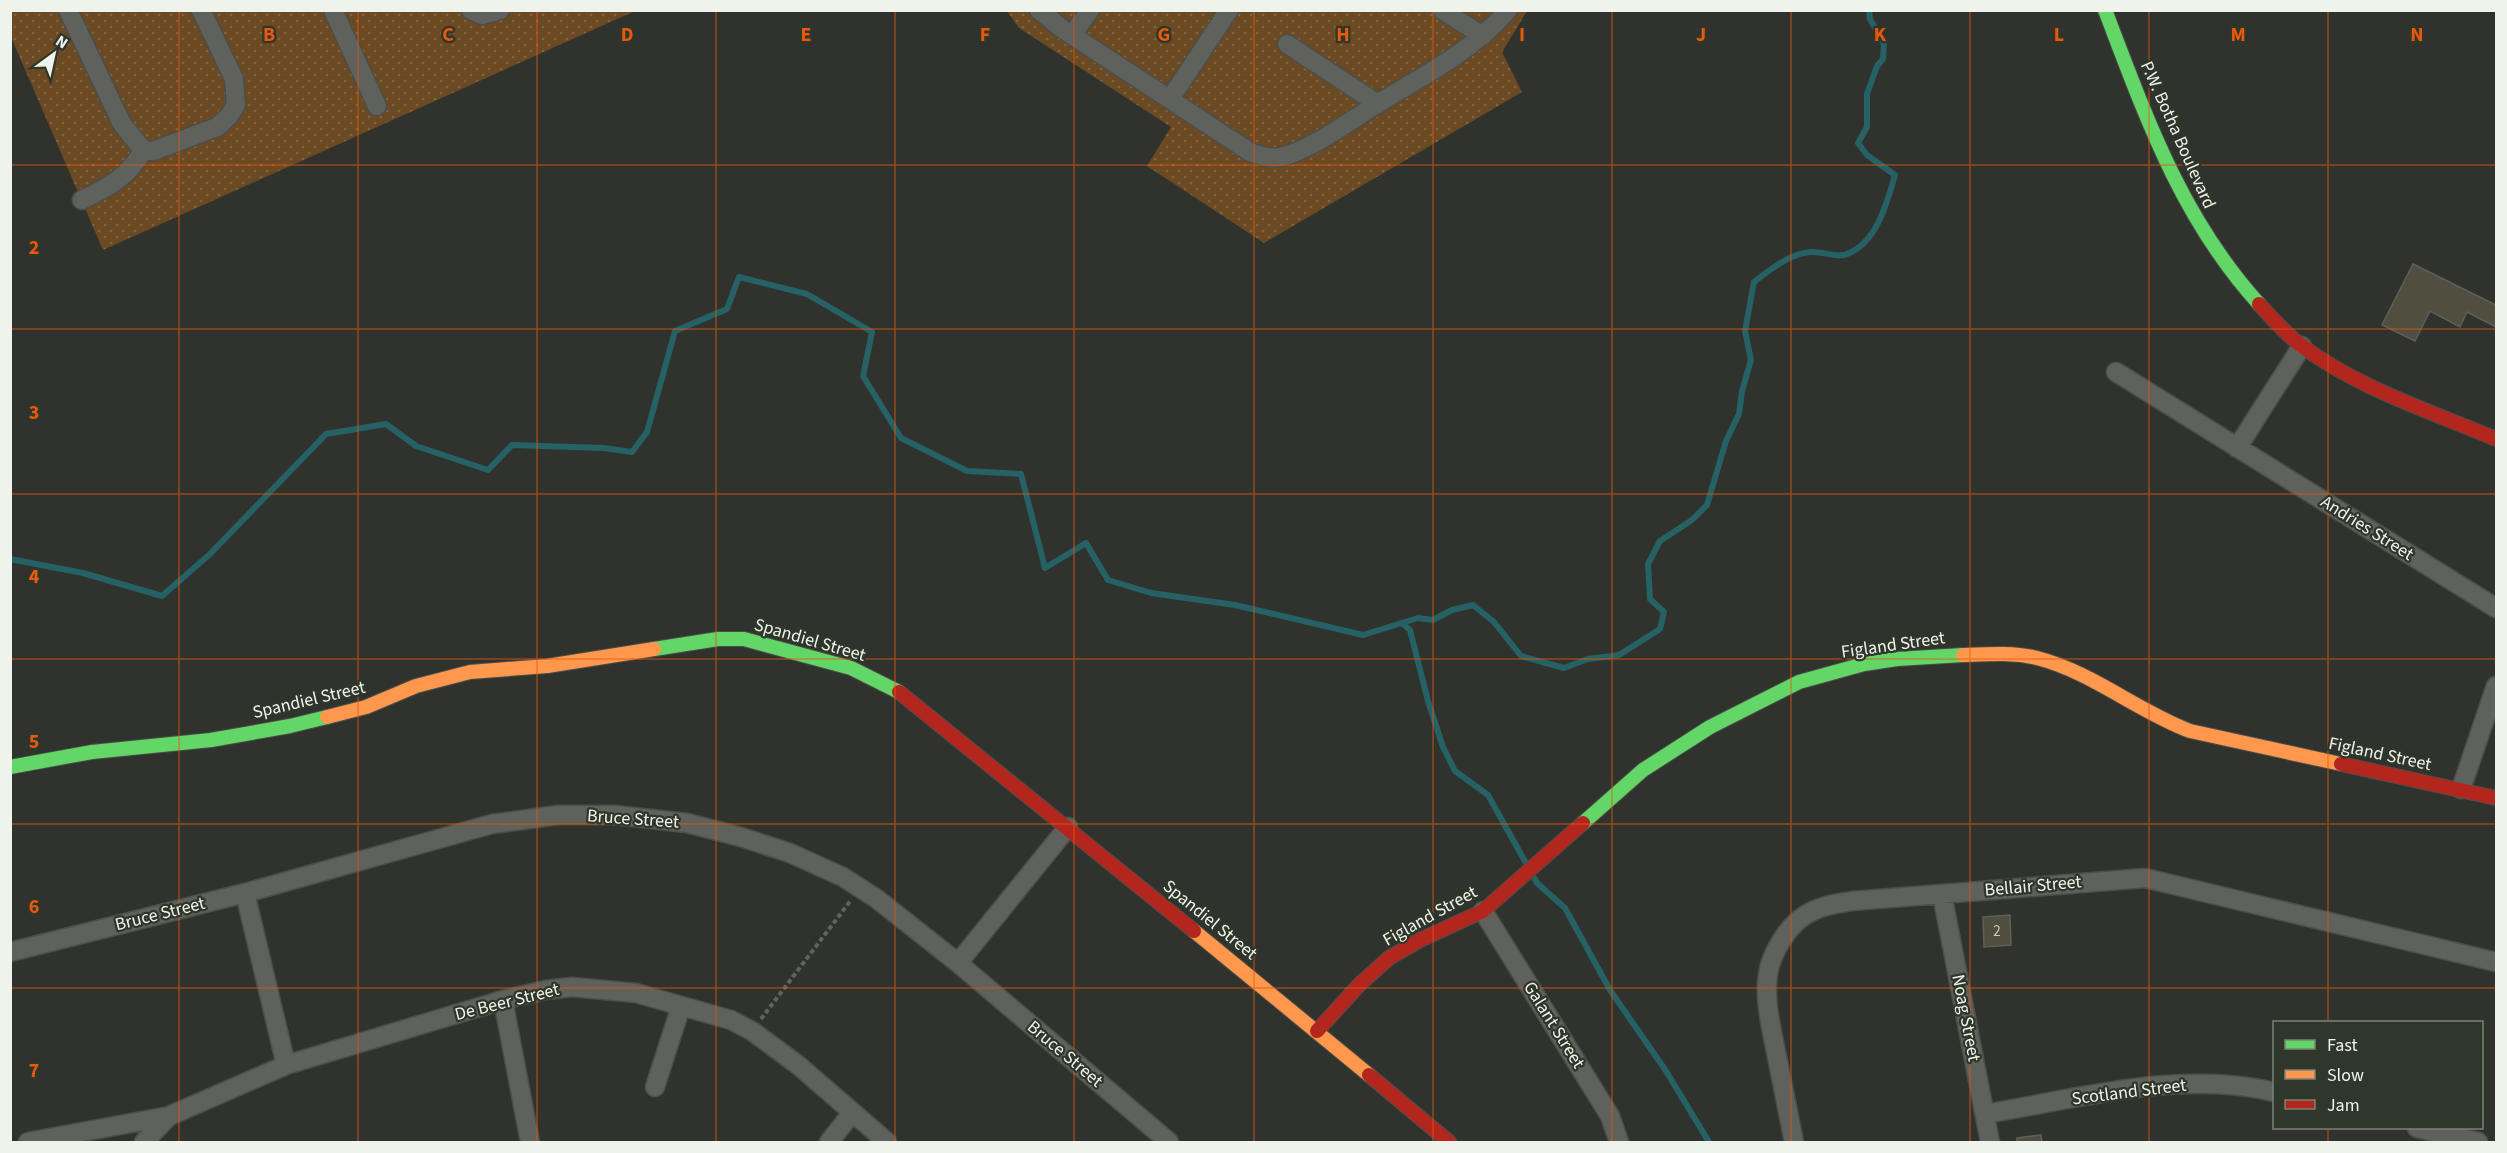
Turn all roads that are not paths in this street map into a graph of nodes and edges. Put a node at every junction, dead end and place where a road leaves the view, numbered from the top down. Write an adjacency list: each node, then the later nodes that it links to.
1 (68, 10): 18 (street)
2 (201, 10): 18 (street)
3 (333, 10): 17 (street)
4 (471, 10): 5 (street)
5 (500, 10)
6 (1039, 10): 12 (street)
7 (1090, 10): 12 (street)
8 (1229, 10): 15 (street)
9 (1442, 10): 13 (street)
10 (1508, 10): 13 (street)
11 (2105, 10): 20 (street, P.W. Botha Boulevard)
12 (1072, 35): 15 (street)
13 (1483, 36): 16 (street)
14 (1287, 44): 16 (street)
15 (1170, 99): 16 (street)
16 (1378, 104)
17 (377, 106)
18 (143, 150): 19 (street)
19 (82, 200)
20 (2302, 346): 22 (street, P.W. Botha Boulevard); 23 (street)
21 (2116, 372): 23 (street, Andries Street)
22 (2496, 439)
23 (2237, 448): 24 (street, Andries Street)
24 (2496, 608)
25 (2496, 686): 27 (street)
26 (10, 767): 29 (street, Spandiel Street)
27 (2462, 789): 28 (street, Figland Street); 32 (street, Figland Street)
28 (2496, 798)
29 (1068, 827): 35 (street); 38 (street, Spandiel Street)
30 (245, 893): 33 (street, Bruce Street); 35 (street, Bruce Street); 39 (street)
31 (1942, 894): 34 (street, Bellair Street); 43 (street, Noag Street); 54 (street, Bellair Street)
32 (1483, 911): 38 (street, Figland Street); 53 (street, Galant Street)
33 (10, 952)
34 (2496, 962)
35 (958, 963): 51 (street, Bruce Street)
36 (503, 1000): 37 (street, De Beer Street); 39 (street, De Beer Street); 48 (street)
37 (681, 1005): 40 (street); 42 (street, De Beer Street)
38 (1317, 1030): 52 (street, Spandiel Street)
39 (286, 1065): 44 (street, De Beer Street)
40 (655, 1087)
41 (2273, 1092): 43 (street, Scotland Street)
42 (852, 1113): 49 (street); 50 (street, De Beer Street)
43 (1985, 1114): 55 (street, Noag Street)
44 (169, 1116): 46 (street); 47 (street)
45 (2421, 1129): 56 (street)
46 (28, 1143)
47 (144, 1143)
48 (530, 1143)
49 (829, 1143)
50 (887, 1143)
51 (1169, 1143)
52 (1449, 1143)
53 (1619, 1143)
54 (1794, 1143)
55 (1990, 1143)
56 (2478, 1143)

